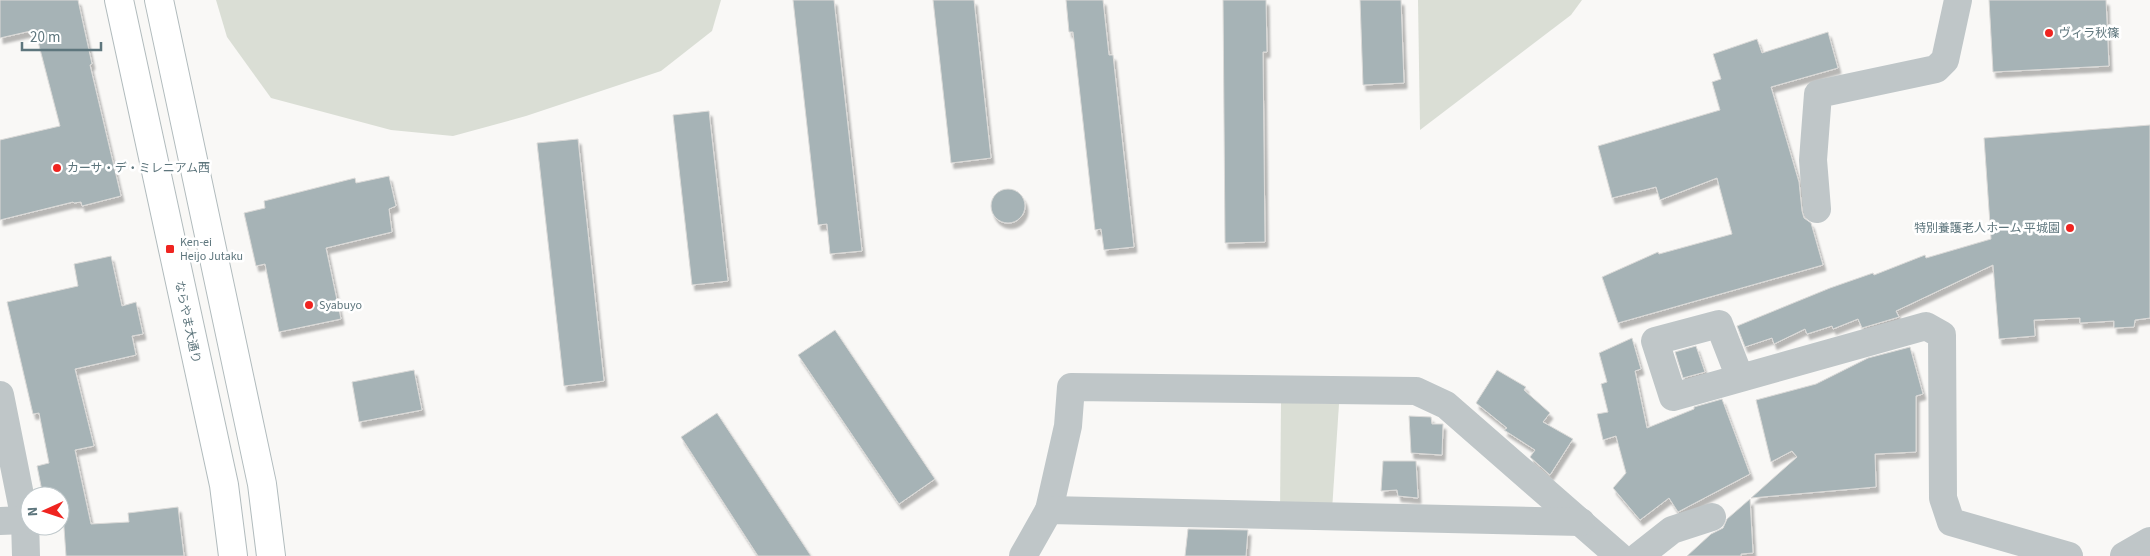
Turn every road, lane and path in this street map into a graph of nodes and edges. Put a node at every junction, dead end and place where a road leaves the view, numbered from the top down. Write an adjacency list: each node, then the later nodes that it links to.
1 (119, 0): 13 (street, ならやま大通り)
2 (159, 0): 14 (street)
3 (1958, 0): 4 (street)
4 (1817, 209)
5 (1740, 378): 18 (street)
6 (0, 395): 9 (street)
7 (1049, 510): 10 (street); 10 (street); 15 (street)
8 (1712, 517): 17 (street)
9 (12, 521): 12 (street)
10 (1580, 522): 16 (street)
11 (2150, 540): 19 (street)
12 (26, 556)
13 (234, 556)
14 (271, 556)
15 (1023, 556)
16 (1619, 556)
17 (1639, 556)
18 (2069, 556)
19 (2124, 556)

